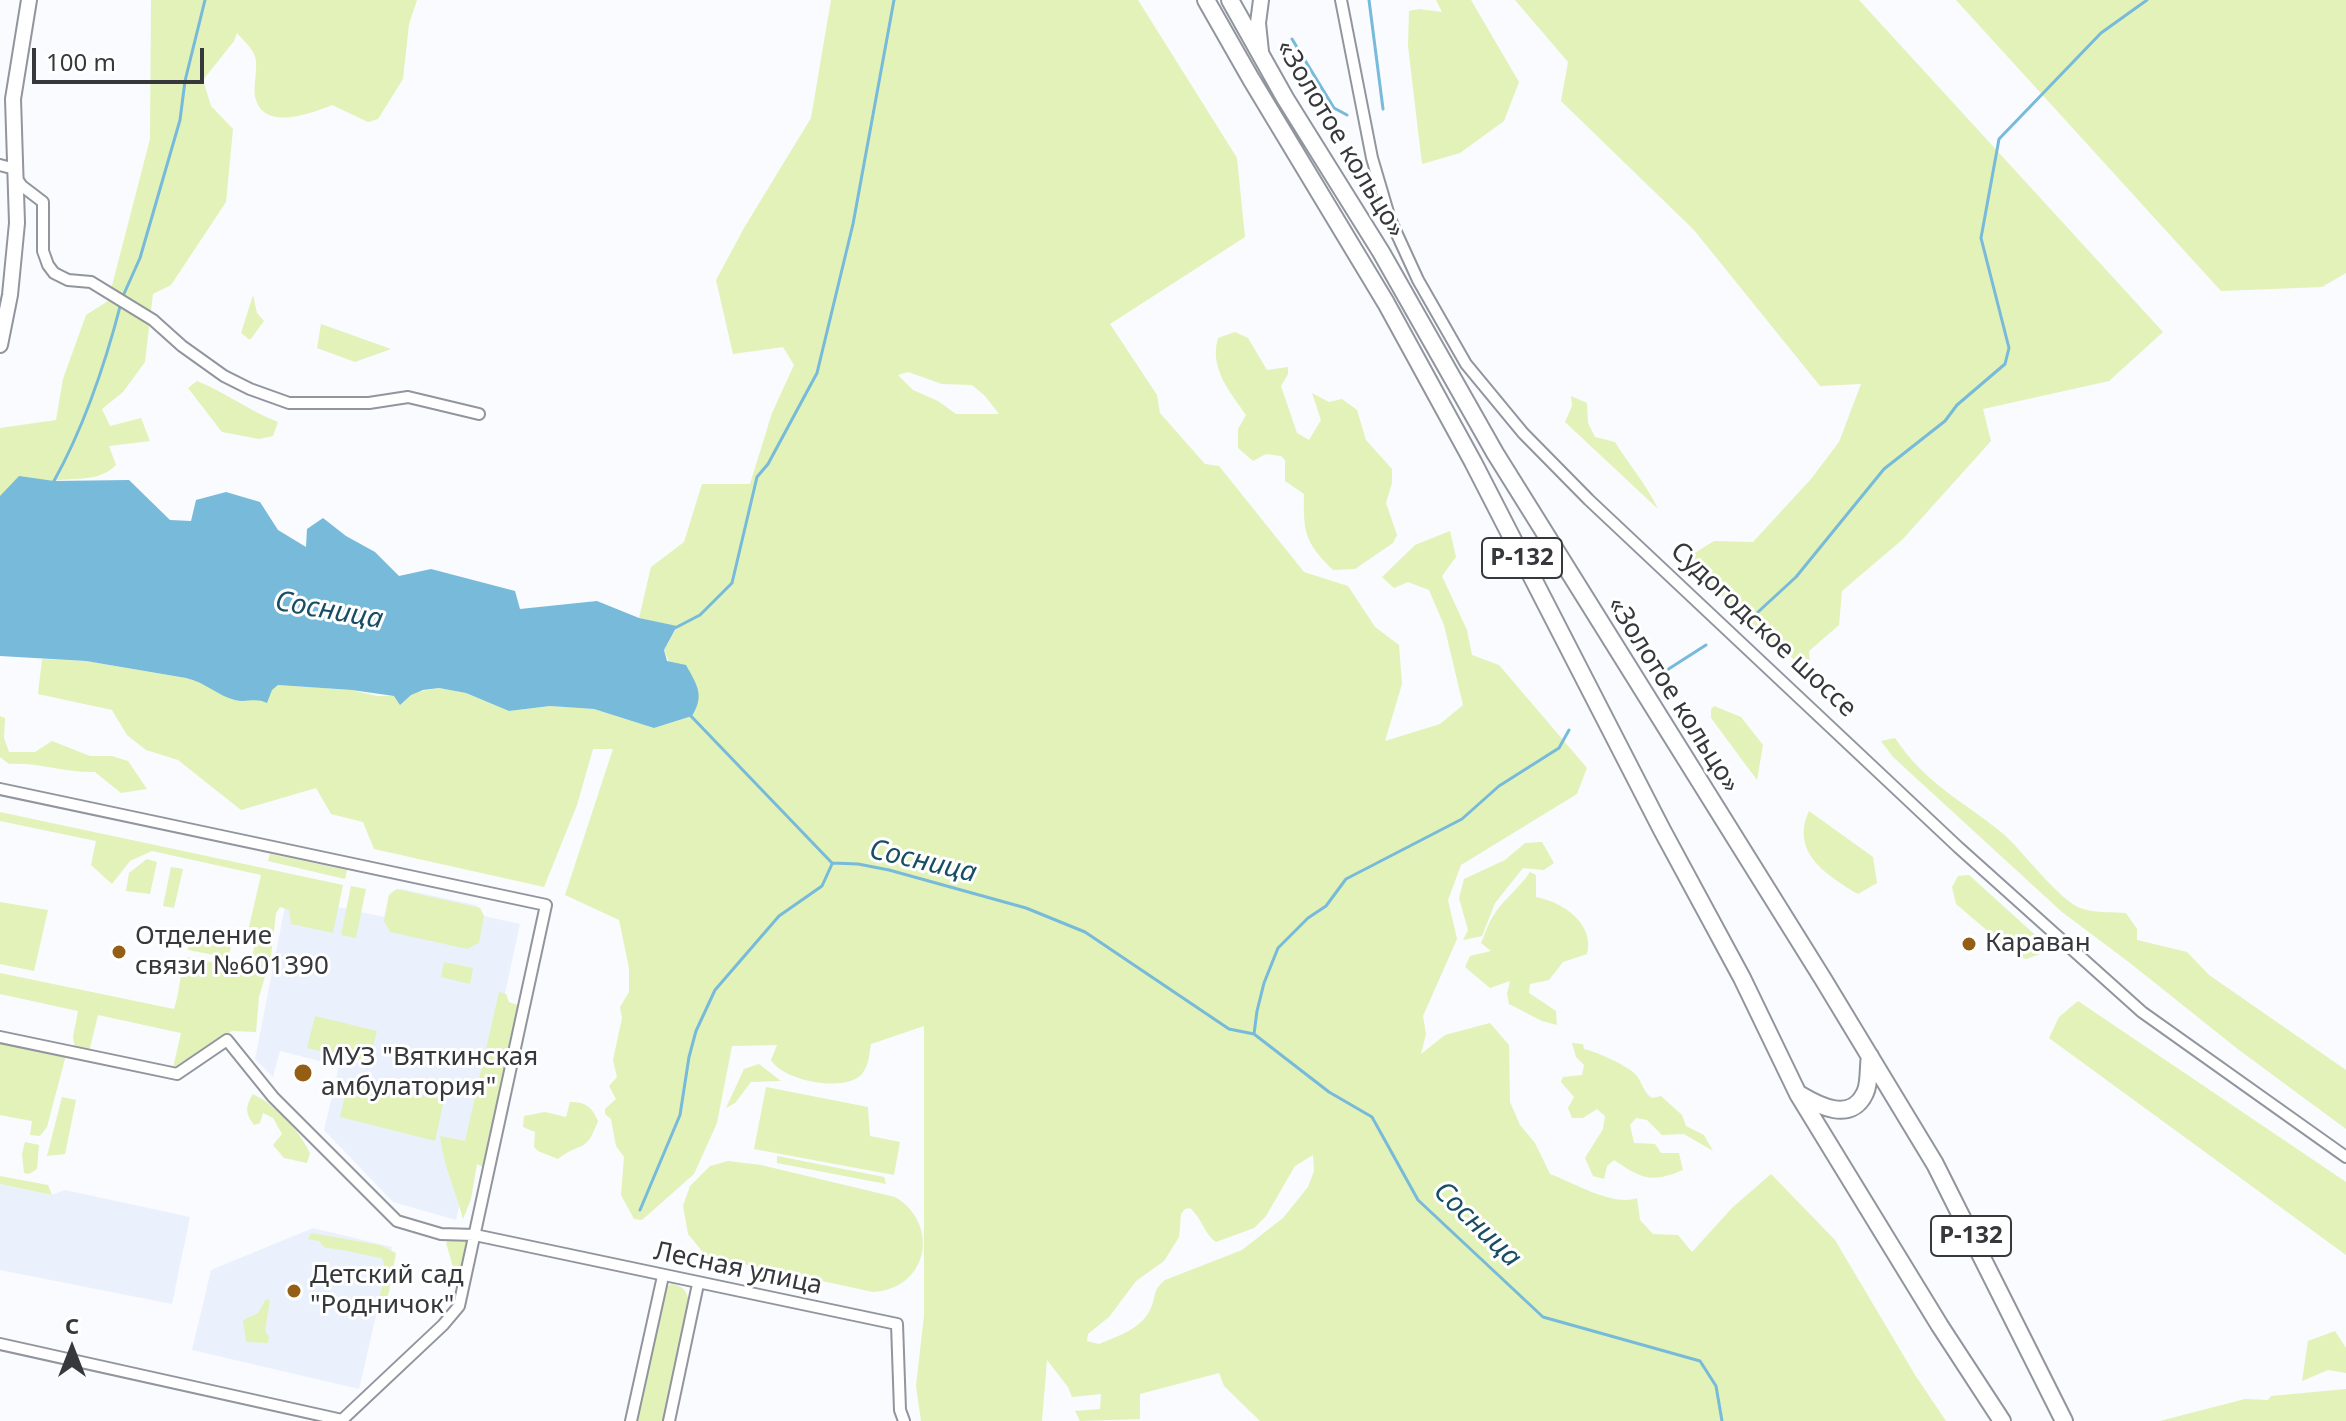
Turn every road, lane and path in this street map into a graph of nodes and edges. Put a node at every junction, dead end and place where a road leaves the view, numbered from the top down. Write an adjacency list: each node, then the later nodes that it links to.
1 (29, 0): 7 (street)
2 (1206, 0): 13 (main road, «Золотое кольцо» / Р-132)
3 (1230, 0): 6 (main road, «Золотое кольцо» / Р-132)
4 (1261, 0): 6 (street)
5 (1341, 0): 14 (street, Судогодское шоссе)
6 (1261, 56): 12 (main road, «Золотое кольцо» / Р-132)
7 (10, 170): 8 (street); 9 (street)
8 (0, 345)
9 (479, 414)
10 (0, 789): 15 (street)
11 (0, 1037): 15 (street, Лесная улица)
12 (1870, 1056): 13 (main road); 23 (main road, «Золотое кольцо» / Р-132)
13 (1798, 1094): 22 (main road, «Золотое кольцо» / Р-132)
14 (2346, 1157)
15 (475, 1235): 16 (street, Лесная улица); 18 (street)
16 (663, 1276): 17 (street, Лесная улица); 19 (street)
17 (698, 1284): 20 (street); 21 (street, Лесная улица)
18 (0, 1344)
19 (631, 1421)
20 (669, 1421)
21 (904, 1421)
22 (2002, 1421)
23 (2064, 1421)

